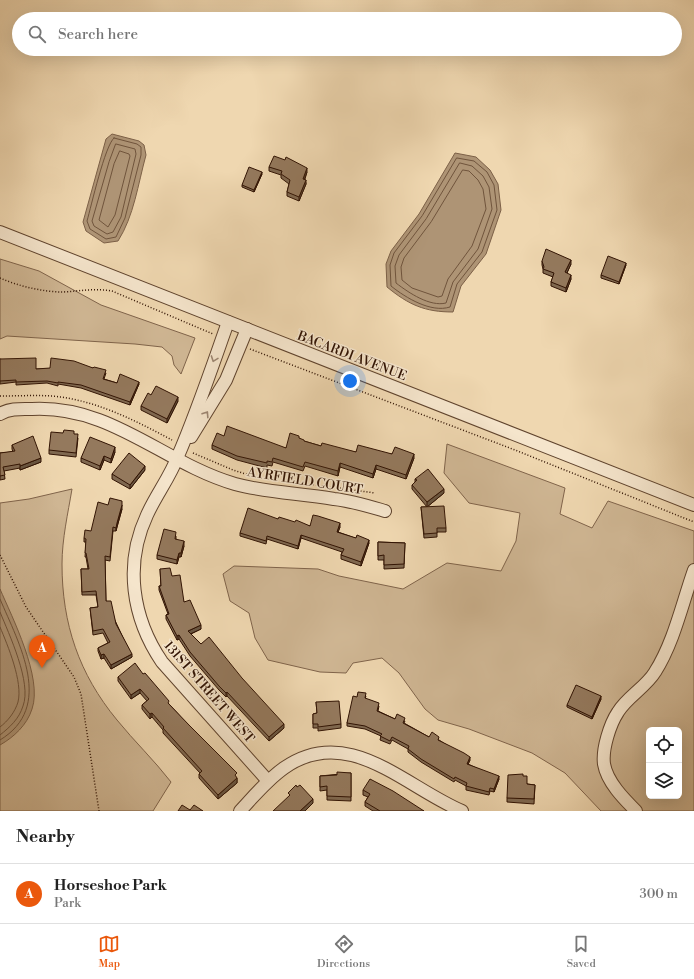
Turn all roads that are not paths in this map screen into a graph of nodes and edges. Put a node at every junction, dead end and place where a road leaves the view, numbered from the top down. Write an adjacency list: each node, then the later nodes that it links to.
1 (0, 232): 2 (street, BACARDI AVENUE)
2 (228, 322): 3 (street, BACARDI AVENUE); 5 (street, 131ST STREET WEST, one-way to 5)
3 (247, 329): 5 (street, one-way to 3); 6 (street, BACARDI AVENUE)
4 (0, 414): 5 (street, AYRFIELD COURT)
5 (178, 458): 7 (street, AYRFIELD COURT); 9 (street, 131ST STREET WEST)
6 (694, 505)
7 (385, 511)
8 (694, 570): 12 (street)
9 (268, 781): 10 (street); 11 (street)
10 (240, 811)
11 (462, 811)
12 (636, 811)

